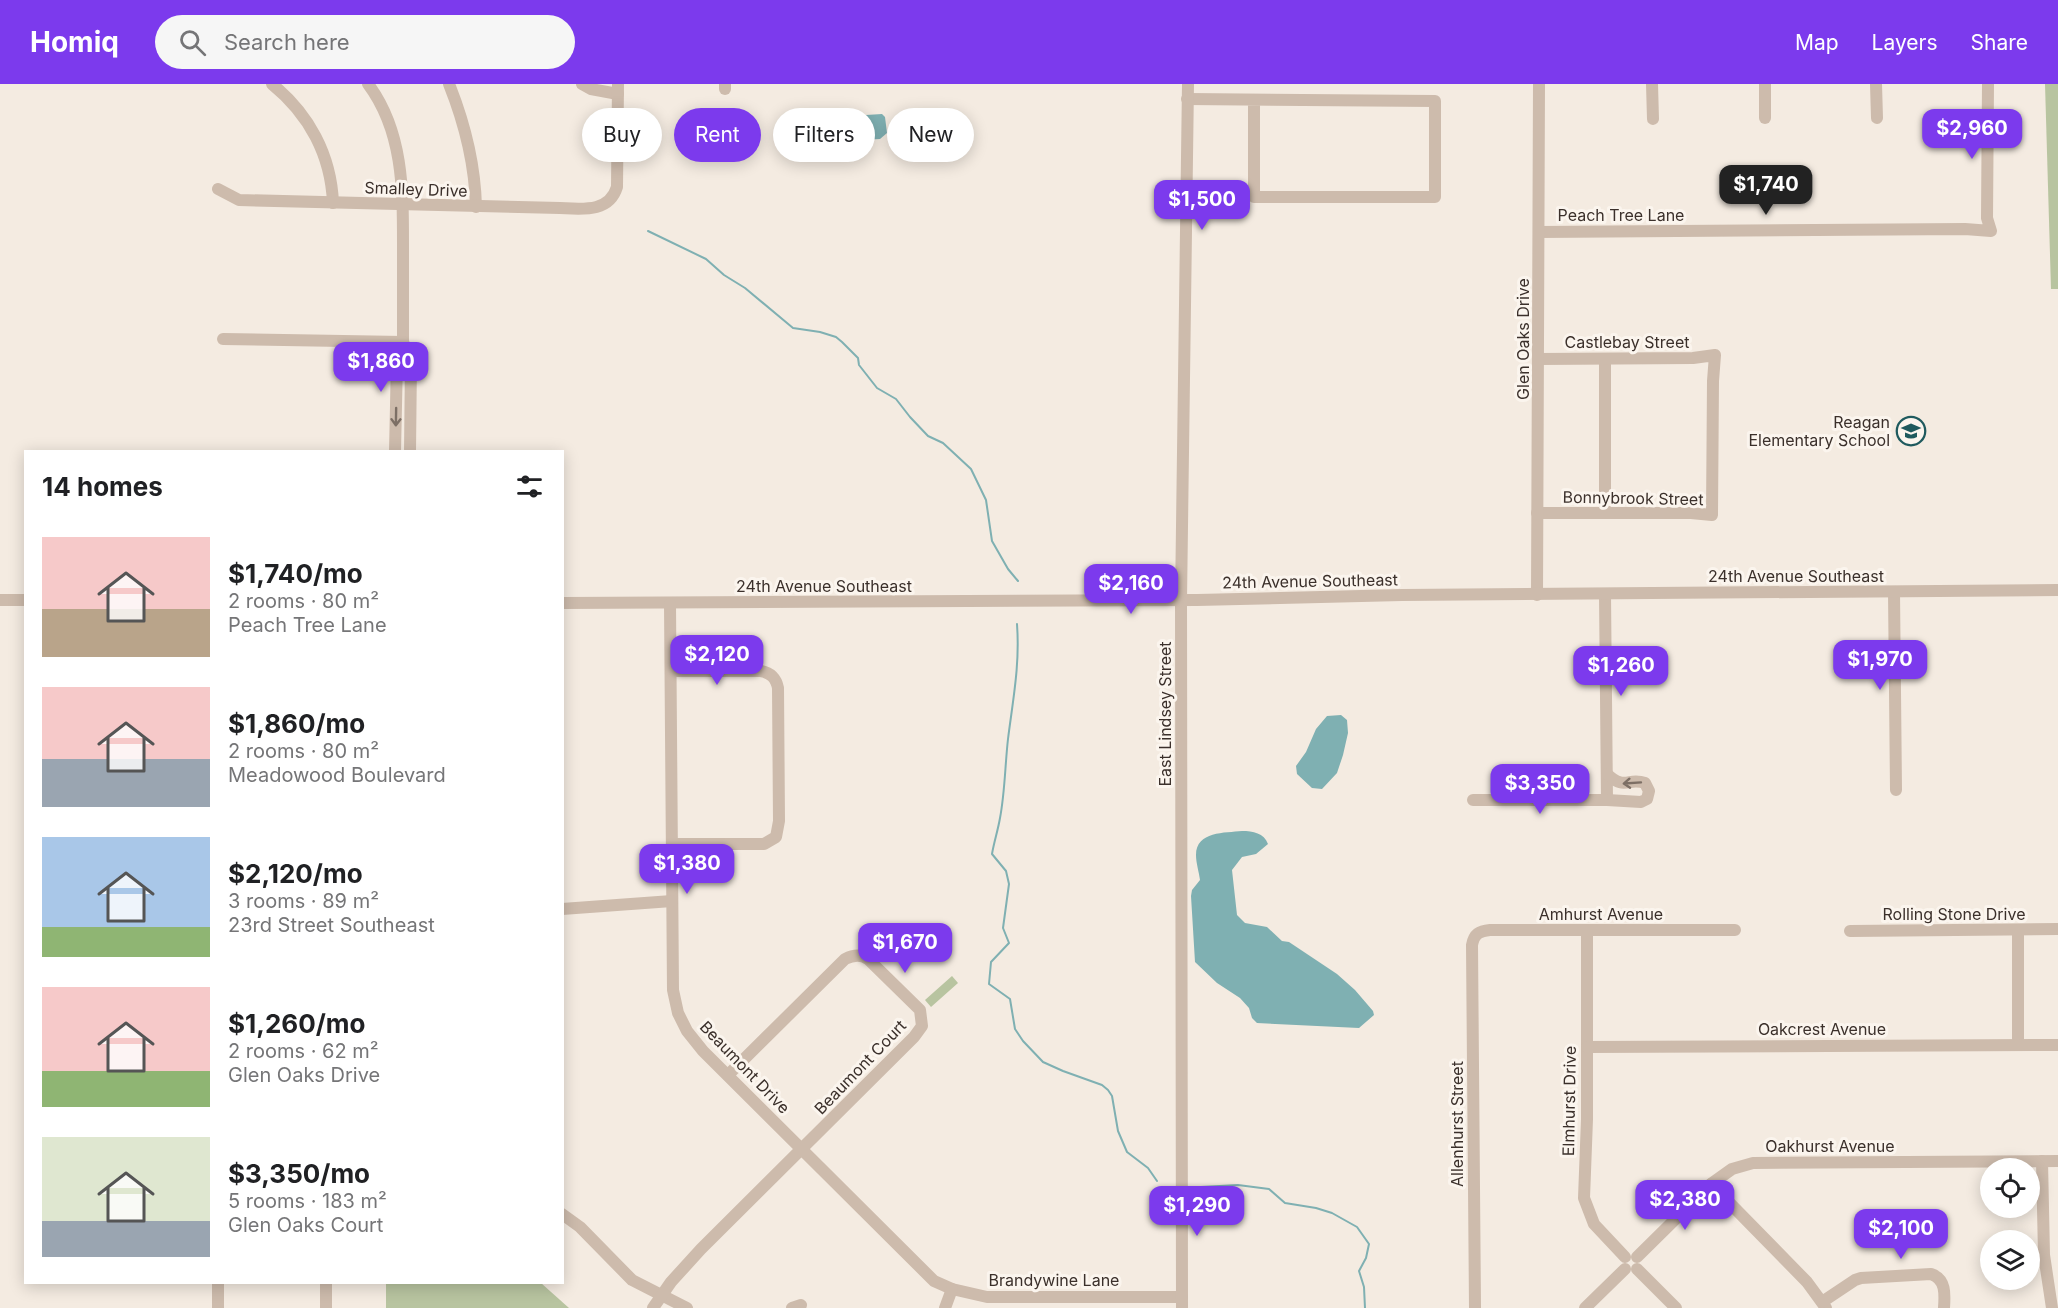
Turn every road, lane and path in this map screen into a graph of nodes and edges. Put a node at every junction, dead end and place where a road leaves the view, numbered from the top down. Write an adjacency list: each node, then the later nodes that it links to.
1 (272, 84): 18 (street)
2 (368, 84): 19 (street)
3 (449, 84): 20 (street)
4 (582, 84): 11 (street)
5 (1188, 84): 12 (street, East Lindsey Street)
6 (1539, 84): 21 (street, Glen Oaks Drive)
7 (1652, 84): 16 (street)
8 (1765, 84): 14 (street)
9 (1876, 84): 15 (street)
10 (1988, 84): 21 (street, Peach Tree Lane)
11 (618, 89): 20 (street, Smalley Drive)
12 (1187, 99): 13 (street); 37 (street, East Lindsey Street)
13 (1254, 100): 13 (street)
14 (1765, 118)
15 (1877, 118)
16 (1653, 119)
17 (218, 189): 18 (street, Smalley Drive)
18 (333, 203): 19 (street, Smalley Drive)
19 (403, 205): 20 (street, Smalley Drive); 23 (street)
20 (476, 207)
21 (1539, 232): 25 (street, Glen Oaks Drive)
22 (223, 339): 23 (street)
23 (404, 342): 27 (street, one-way to 27); 28 (street)
24 (1715, 356): 26 (street, Castlebay Street); 29 (street, Bonnybrook Street)
25 (1539, 359): 26 (street, Castlebay Street); 30 (street, Glen Oaks Drive)
26 (1605, 359): 29 (street)
27 (395, 450)
28 (410, 450)
29 (1605, 512): 30 (street, Bonnybrook Street)
30 (1537, 513): 34 (street, Glen Oaks Drive)
31 (2058, 590): 32 (street, 24th Avenue Southeast)
32 (1894, 592): 33 (street, 24th Avenue Southeast); 42 (street)
33 (1605, 594): 34 (street, 24th Avenue Southeast); 41 (street)
34 (1537, 595): 37 (street, 24th Avenue Southeast)
35 (0, 600): 36 (street)
36 (24, 600)
37 (1181, 600): 39 (street, 24th Avenue Southeast); 69 (street, East Lindsey Street)
38 (564, 603): 39 (street, 24th Avenue Southeast)
39 (670, 604): 40 (street, Beaumont Drive)
40 (671, 671): 45 (street, Beaumont Drive); 45 (street)
41 (1607, 774): 44 (street); 44 (street, one-way to 41)
42 (1896, 790)
43 (1473, 800): 44 (street)
44 (1607, 800)
45 (672, 844): 46 (street, Beaumont Drive)
46 (672, 901): 47 (street); 57 (street, Beaumont Drive)
47 (564, 909)
48 (2058, 929): 50 (street, Rolling Stone Drive)
49 (1735, 930): 51 (street, Amhurst Avenue)
50 (2018, 930): 52 (street, Rolling Stone Drive); 54 (street)
51 (1587, 931): 53 (street, Amhurst Avenue); 56 (street, Elmhurst Drive)
52 (1850, 931)
53 (1473, 941): 77 (street, Allenhurst Street)
54 (2018, 1045): 55 (street, Oakcrest Avenue); 56 (street, Oakcrest Avenue)
55 (2058, 1045)
56 (1587, 1047): 63 (street, Elmhurst Drive)
57 (728, 1075): 58 (street, Beaumont Drive); 58 (street, Beaumont Court)
58 (801, 1150): 66 (street, Brandywine Lane); 67 (street)
59 (2042, 1161): 60 (street, Oakhurst Avenue); 61 (street, Oakhurst Avenue); 81 (street)
60 (2058, 1161)
61 (1712, 1184): 63 (street, Oakhurst Avenue); 71 (street)
62 (564, 1215): 67 (street)
63 (1631, 1263): 78 (street, Oakhurst Avenue); 79 (street, Elmhurst Drive)
64 (218, 1284): 72 (street)
65 (326, 1284): 73 (street)
66 (952, 1289): 70 (street, Brandywine Lane); 76 (street)
67 (661, 1296): 74 (street); 75 (street)
68 (1117, 1302): 69 (street, Brandywine Lane); 70 (street, Brandywine Lane)
69 (1182, 1302)
70 (1028, 1303)
71 (1824, 1305): 80 (street)
72 (218, 1308)
73 (326, 1308)
74 (653, 1308)
75 (687, 1308)
76 (945, 1308)
77 (1474, 1308)
78 (1585, 1308)
79 (1676, 1308)
80 (1944, 1308)
81 (2052, 1308)

